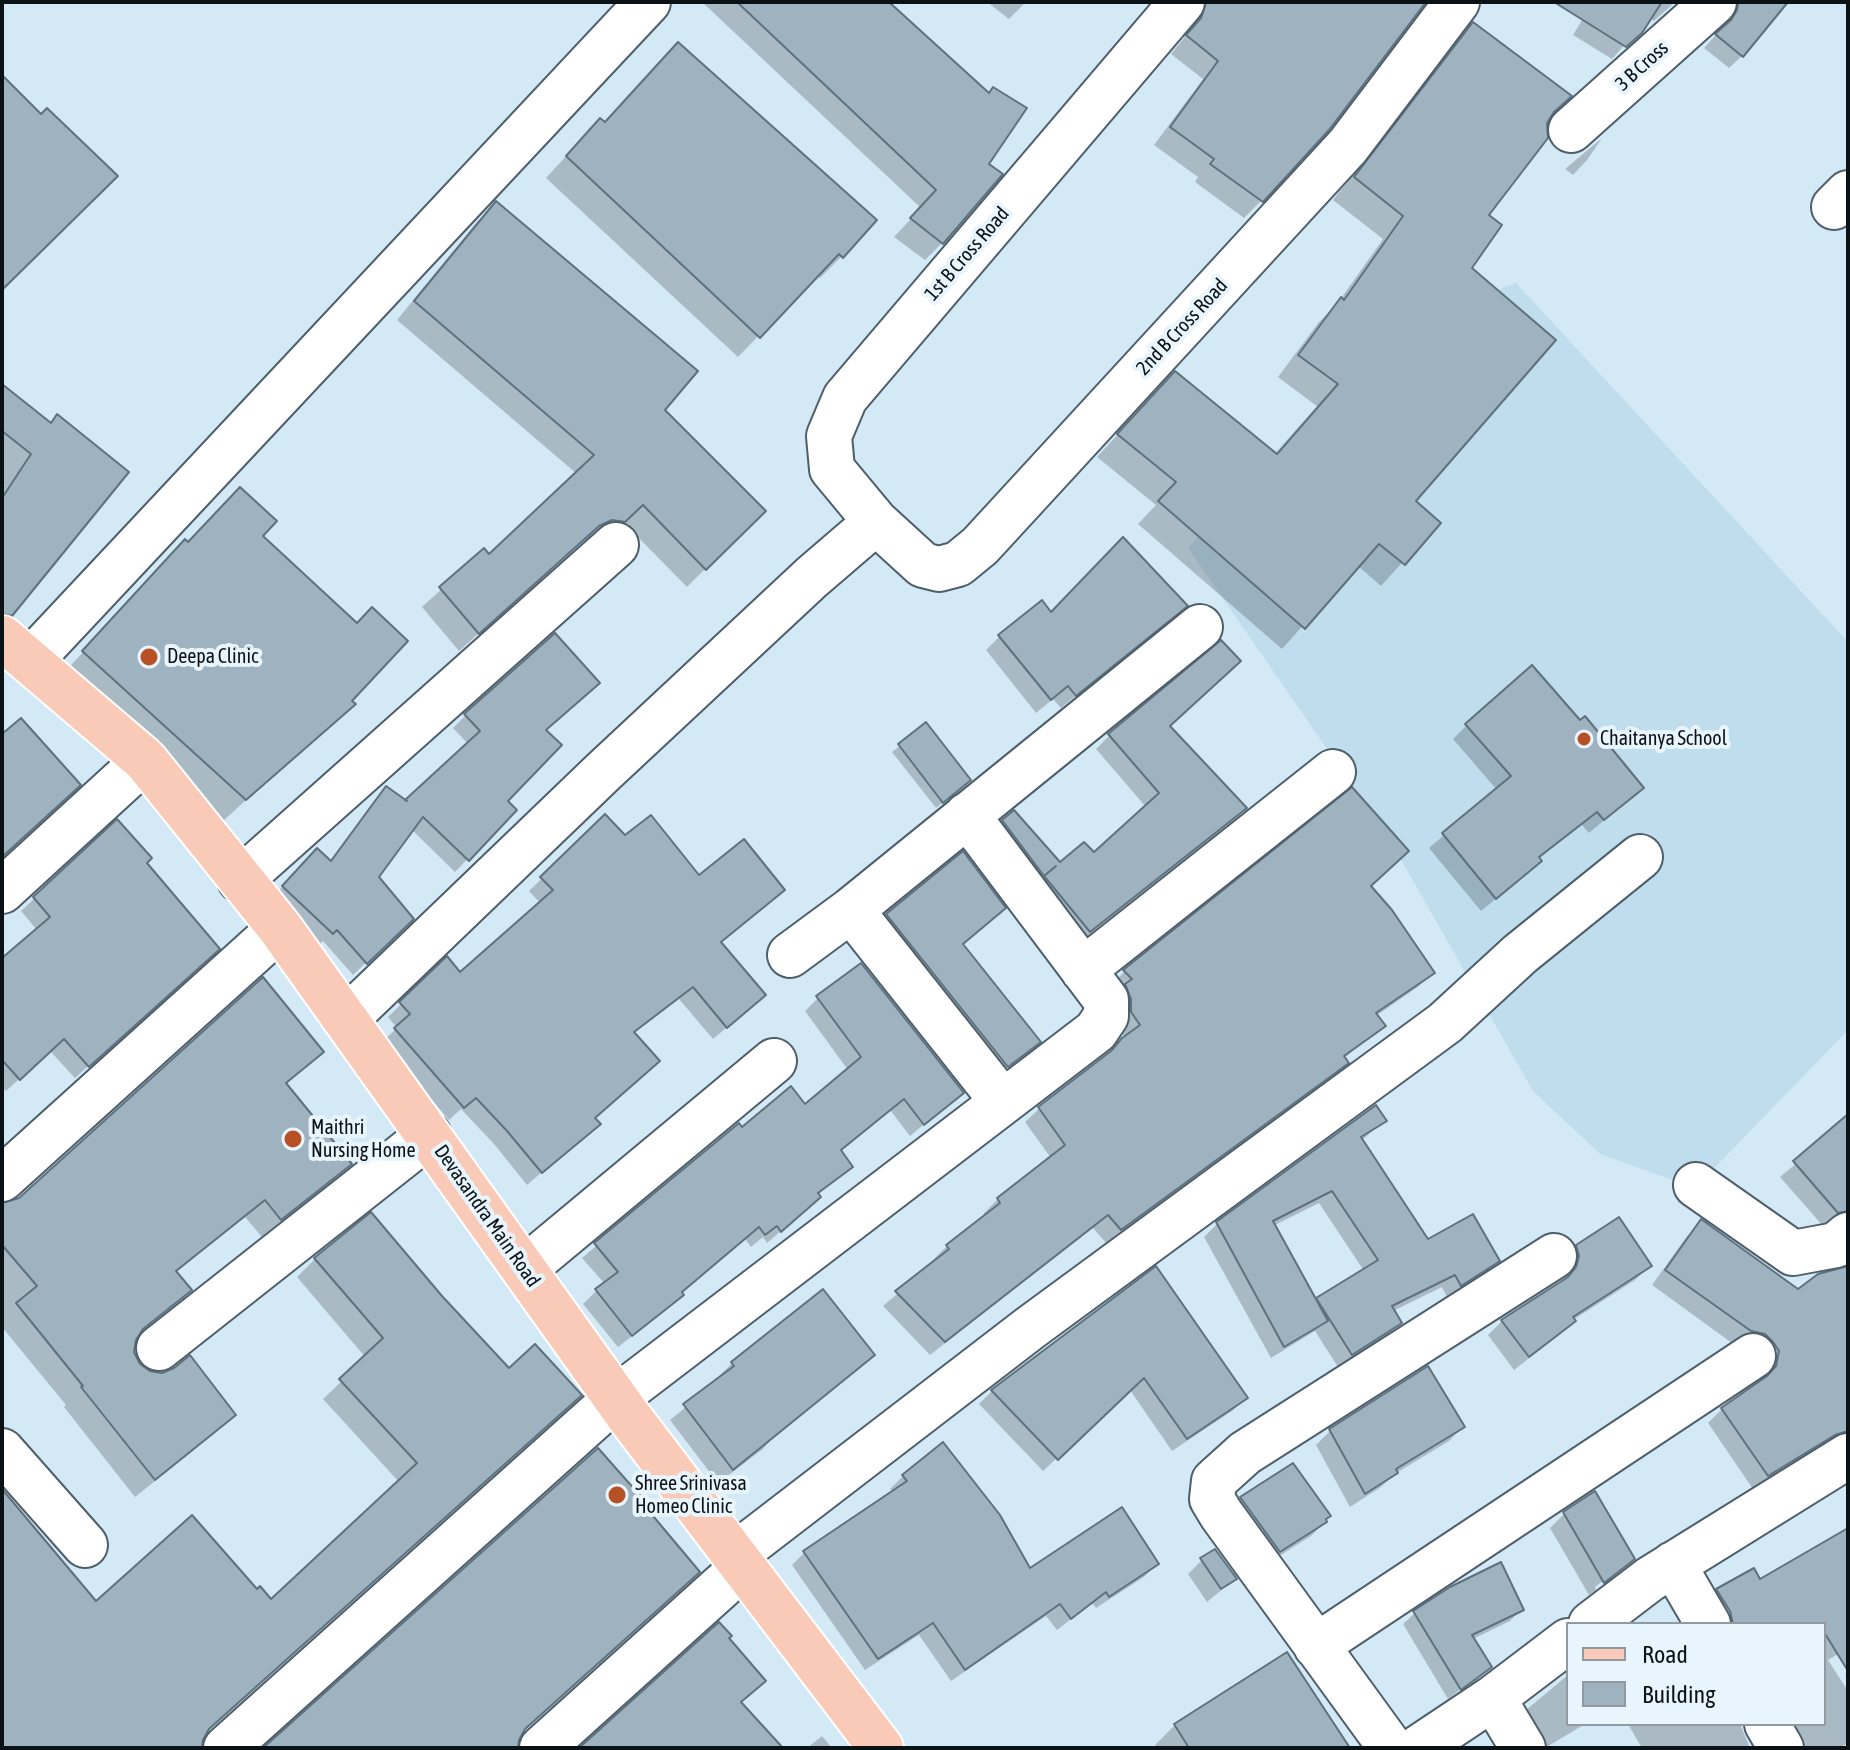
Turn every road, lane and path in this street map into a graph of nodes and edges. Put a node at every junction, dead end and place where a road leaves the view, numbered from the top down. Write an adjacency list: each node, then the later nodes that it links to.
1 (648, 2): 9 (street)
2 (1182, 2): 6 (street, 1st B Cross Road)
3 (1457, 2): 6 (street, 2nd B Cross Road)
4 (1714, 2): 5 (street, 3 B Cross)
5 (1571, 130)
6 (876, 522): 20 (street)
7 (616, 545): 14 (street)
8 (1200, 627): 12 (street)
9 (16, 650): 10 (main road, Devasandra Main Road)
10 (145, 760): 14 (main road, Devasandra Main Road); 15 (street)
11 (1333, 772): 19 (street)
12 (967, 815): 16 (street); 19 (street)
13 (1640, 857): 35 (street)
14 (240, 880): 17 (main road, Devasandra Main Road)
15 (2, 891)
16 (851, 910): 18 (street); 22 (street)
17 (280, 928): 20 (main road, Devasandra Main Road); 24 (street)
18 (790, 955)
19 (1083, 970): 22 (street)
20 (347, 1018): 23 (main road, Devasandra Main Road)
21 (774, 1061): 28 (street)
22 (1003, 1102): 31 (street)
23 (429, 1135): 28 (main road, Devasandra Main Road); 29 (street)
24 (2, 1179)
25 (1696, 1185): 26 (street)
26 (1848, 1235)
27 (1554, 1256): 40 (street)
28 (524, 1269): 31 (main road, Devasandra Main Road)
29 (159, 1348)
30 (1753, 1356): 40 (street)
31 (616, 1398): 35 (main road, Devasandra Main Road); 43 (street)
32 (2, 1451): 34 (street)
33 (1847, 1458): 36 (street)
34 (85, 1545)
35 (740, 1560): 44 (street); 45 (main road, Devasandra Main Road)
36 (1673, 1564): 37 (street); 38 (street)
37 (1594, 1622)
38 (1707, 1622)
39 (1566, 1643): 41 (street)
40 (1316, 1646): 46 (street)
41 (1493, 1698): 47 (street); 48 (street)
42 (1768, 1726): 49 (street)
43 (226, 1748)
44 (542, 1748)
45 (881, 1748)
46 (1391, 1748)
47 (1418, 1748)
48 (1523, 1748)
49 (1781, 1748)

